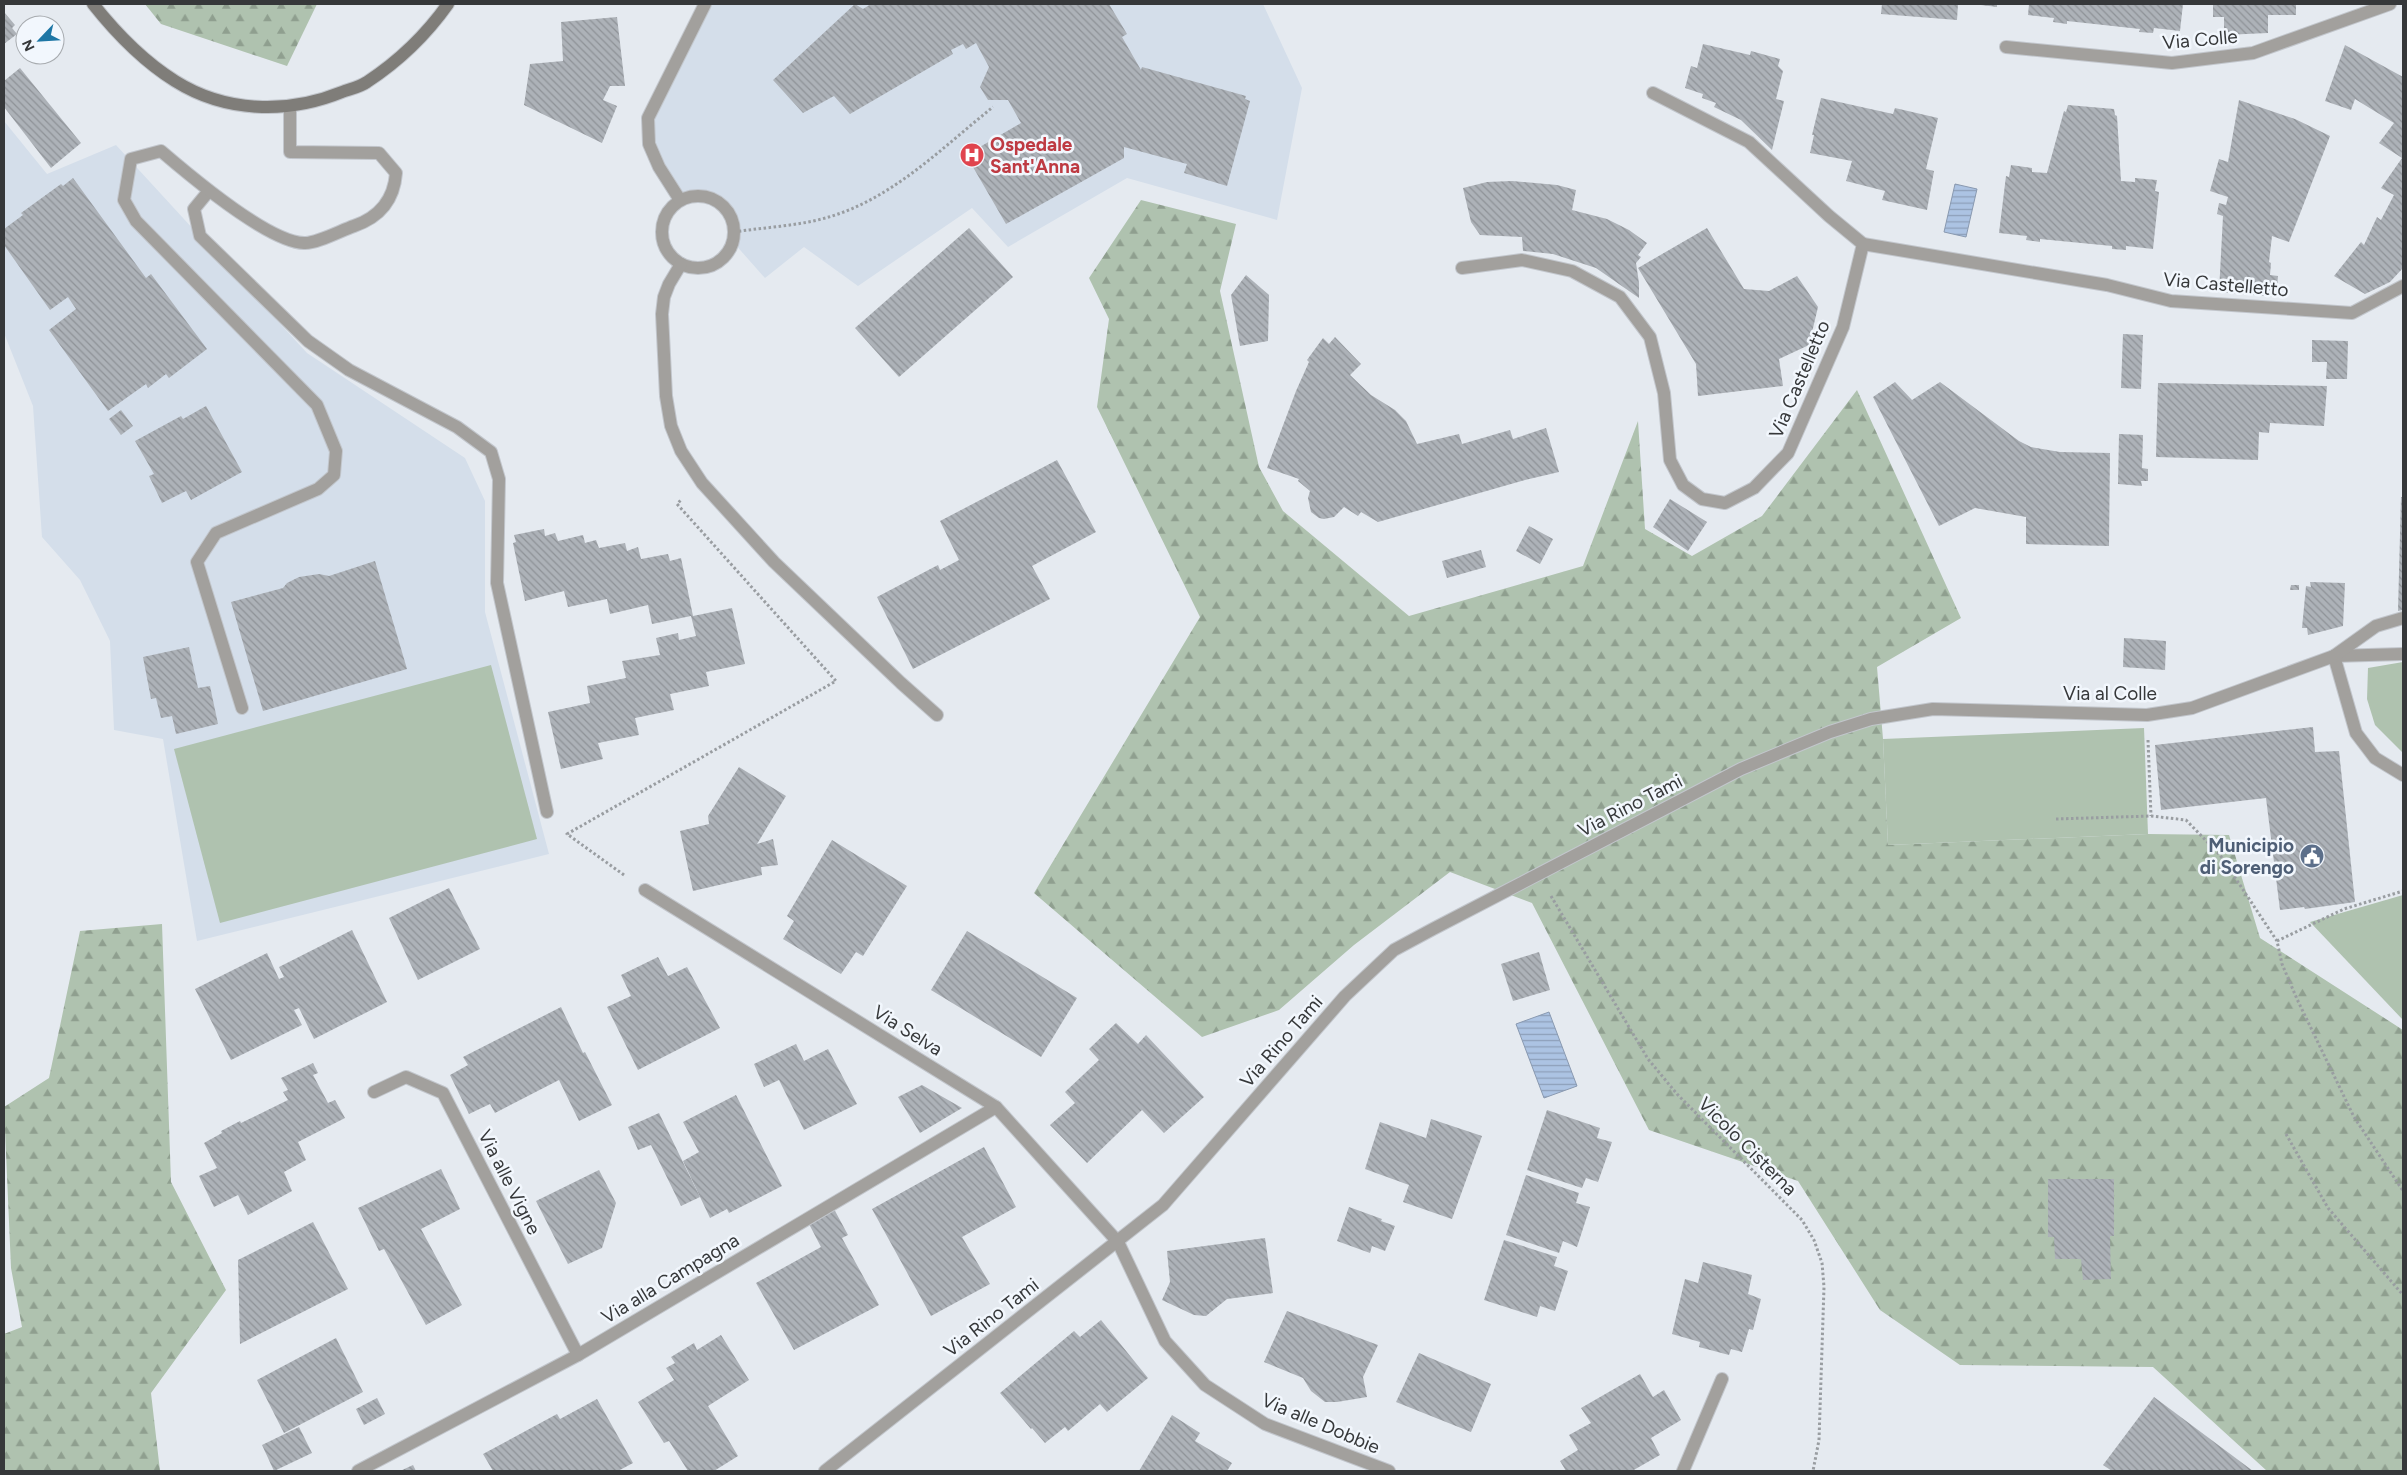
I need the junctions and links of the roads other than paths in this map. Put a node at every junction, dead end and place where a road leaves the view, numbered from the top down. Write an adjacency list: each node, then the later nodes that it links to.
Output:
1 (93, 4): 7 (main road)
2 (448, 4): 7 (main road)
3 (705, 4): 9 (street)
4 (2390, 4): 5 (street, Via Colle)
5 (2006, 47)
6 (1653, 93): 10 (street, Via Castelletto)
7 (290, 106): 8 (street)
8 (208, 192): 17 (street); 21 (street)
9 (680, 200): 11 (street); 11 (street)
10 (1864, 244): 12 (street, Via Castelletto); 13 (street, Via Castelletto)
11 (681, 264): 18 (street)
12 (1462, 268)
13 (2403, 286)
14 (2403, 618): 16 (street, Via al Colle)
15 (2403, 654): 16 (street)
16 (2334, 656): 19 (street, Via al Colle); 20 (street)
17 (242, 708)
18 (937, 715)
19 (1830, 732): 25 (street, Via Rino Tami)
20 (2403, 776)
21 (547, 812)
22 (645, 890): 24 (street, Via Selva)
23 (374, 1092): 26 (street, Via alle Vigne)
24 (996, 1107): 25 (street, Via Selva); 26 (street, Via alla Campagna)
25 (1118, 1242): 29 (street, Via Rino Tami); 30 (street, Via alle Dobbie)
26 (578, 1355): 28 (street, Via alla Campagna)
27 (1722, 1379): 31 (street)
28 (358, 1471)
29 (825, 1471)
30 (1388, 1471)
31 (1683, 1471)

